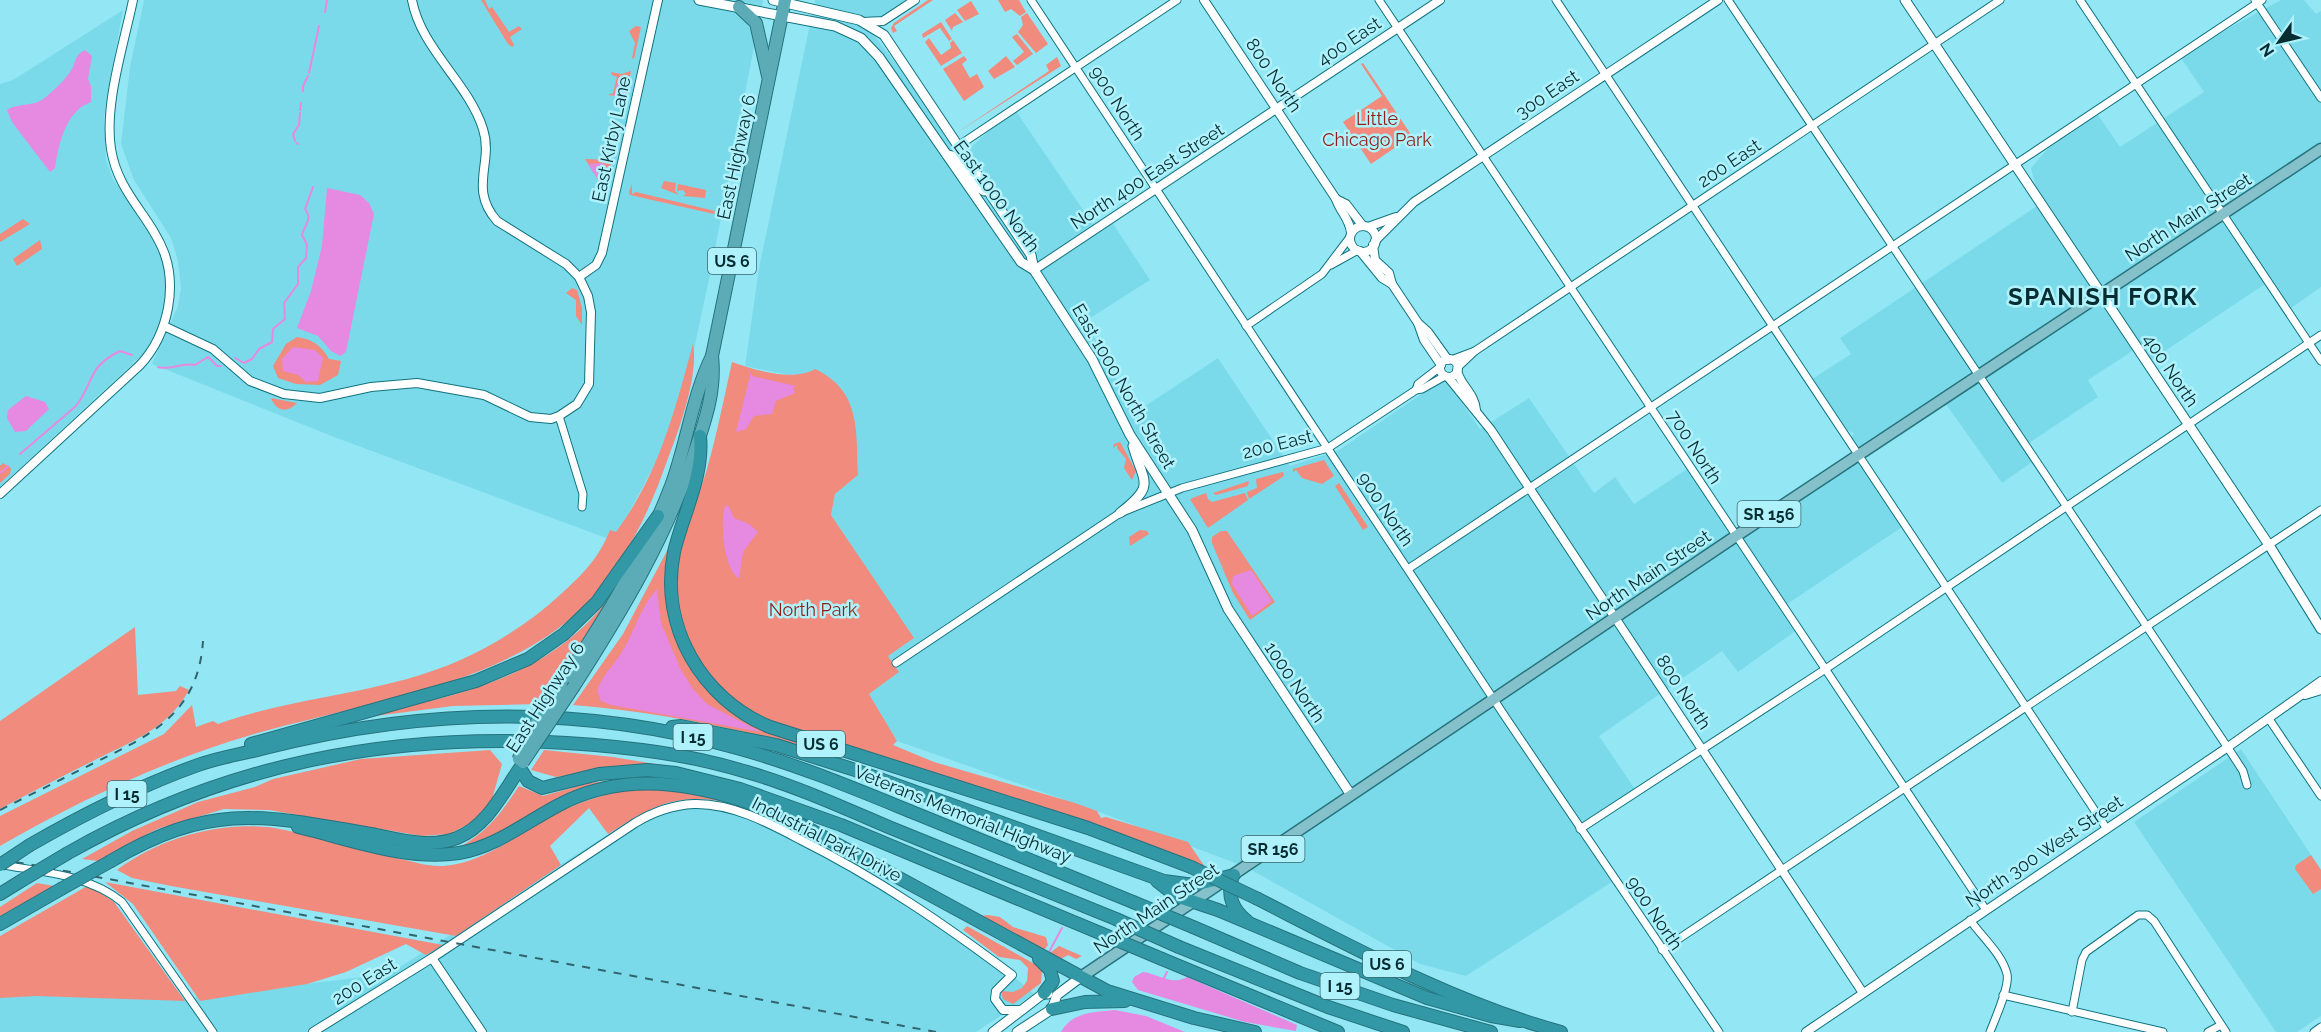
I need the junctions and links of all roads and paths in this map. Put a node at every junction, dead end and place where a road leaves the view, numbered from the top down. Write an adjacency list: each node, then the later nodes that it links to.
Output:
1 (133, 0): 56 (street)
2 (412, 0): 52 (street)
3 (657, 0): 52 (street, East Kirby Lane)
4 (699, 0): 19 (main road, East 1000 North)
5 (915, 0): 21 (street)
6 (1031, 0): 26 (street, 900 North)
7 (1177, 0): 26 (street)
8 (1204, 0): 32 (street, 800 North)
9 (1379, 0): 23 (street, 700 North)
10 (1440, 0): 23 (street, 400 East)
11 (1556, 0): 27 (street)
12 (1718, 0): 27 (street, 300 East)
13 (1728, 0): 33 (street)
14 (1905, 0): 25 (main road, 400 North)
15 (2000, 0): 25 (street, 200 East)
16 (2080, 0): 29 (street)
17 (781, 1): 20 (highway, East Highway 6 / US 6); 22 (main road, East 1000 North)
18 (2258, 1): 29 (street); 30 (street)
19 (739, 7): 20 (main road, East 1000 North); 28 (highway)
20 (783, 17): 28 (highway, East Highway 6 / US 6); 31 (main road, East 1000 North)
21 (883, 21): 22 (street); 24 (street, East 1000 North)
22 (863, 22): 24 (main road, East 1000 North)
23 (1398, 28): 32 (street, 400 East); 37 (street, 700 North)
24 (884, 35): 34 (main road, East 1000 North)
25 (1935, 45): 33 (street, 200 East); 38 (main road, 400 North)
26 (1076, 66): 34 (street); 39 (street, 900 North)
27 (1605, 75): 37 (street, 300 East); 42 (street)
28 (769, 83): 61 (highway, East Highway 6 / US 6)
29 (2136, 84): 38 (street); 43 (street)
30 (2321, 98)
31 (914, 108): 34 (main road); 36 (main road, East 1000 North)
32 (1277, 109): 39 (street, North 400 East Street); 41 (street, 800 North)
33 (1814, 126): 42 (street, 200 East); 48 (street)
34 (958, 146): 40 (main road, East 1000 North)
35 (2321, 149): 43 (main road, North Main Street / SR 156)
36 (947, 155): 40 (main road); 51 (main road, East 1000 North)
37 (1483, 156): 44 (street, 300 East); 54 (street, 700 North)
38 (2016, 166): 48 (street); 55 (main road, 400 North)
39 (1156, 190): 51 (street, North 400 East Street); 57 (street, 900 North)
40 (989, 193): 51 (main road, East 1000 North)
41 (1336, 199): 45 (street, 800 North); 46 (street, 800 North)
42 (1693, 206): 54 (street, 200 East); 58 (street)
43 (2223, 214): 55 (main road, North Main Street / SR 156); 60 (street)
44 (1396, 217): 45 (street, 300 East); 47 (street, 300 East)
45 (1366, 226): 46 (street); 47 (street)
46 (1351, 235): 49 (street); 50 (street)
47 (1374, 243): 49 (street); 53 (street, 800 North)
48 (1894, 246): 58 (street); 64 (street)
49 (1359, 250): 50 (street); 53 (street, 800 North)
50 (1331, 265): 57 (street)
51 (1034, 270): 71 (main road, East 1000 North Street)
52 (579, 277): 69 (street)
53 (1392, 284): 63 (street, 800 North)
54 (1570, 288): 63 (street, 200 East); 67 (street, 700 North)
55 (2101, 294): 64 (main road, North Main Street / SR 156); 70 (main road, 400 North)
56 (164, 326): 69 (street); 77 (street)
57 (1246, 326): 73 (street, 900 North)
58 (1772, 327): 67 (street); 74 (street)
59 (2321, 335): 60 (street)
60 (2309, 343): 62 (street); 70 (street)
61 (712, 356): 72 (highway, East Highway 6 / US 6); 82 (highway, East Highway 6 / US 6)
62 (2321, 361)
63 (1449, 365): 65 (street); 65 (street, 800 North); 66 (street, 200 East); 68 (street, 800 North)
64 (1979, 375): 74 (main road, North Main Street / SR 156); 78 (street)
65 (1447, 377): 66 (street, 200 East); 68 (street, 800 North)
66 (1416, 390): 73 (street, 200 East)
67 (1651, 408): 75 (street); 83 (street, 700 North)
68 (1476, 410): 75 (street, 800 North)
69 (559, 416): 79 (street)
70 (2188, 424): 78 (street); 84 (main road, 400 North)
71 (1130, 435): 76 (main road, East 1000 North Street); 81 (main road)
72 (700, 436): 96 (highway, East Highway 6); 135 (highway, US 6, bridge)
73 (1328, 448): 76 (street, 200 East); 85 (street, 900 North)
74 (1858, 455): 83 (main road, North Main Street / SR 156); 87 (street)
75 (1529, 489): 85 (street); 89 (street, 800 North)
76 (1168, 492): 81 (street, 200 East); 86 (main road, East 1000 North Street)
77 (0, 494)
78 (2066, 506): 87 (street); 91 (street)
79 (582, 507)
80 (2321, 510): 84 (street)
81 (1120, 513): 93 (street, 200 East)
82 (658, 516): 96 (highway, East Highway 6 / US 6); 105 (highway)
83 (1736, 536): 89 (main road, North Main Street / SR 156); 94 (street, 700 North)
84 (2269, 545): 88 (main road, 400 North); 91 (street)
85 (1408, 569): 99 (street, 900 North)
86 (1216, 584): 109 (main road, 1000 North)
87 (1946, 587): 94 (street); 100 (street)
88 (2310, 608): 90 (main road, 400 North); 92 (main road, 400 North)
89 (1615, 617): 99 (main road, North Main Street / SR 156); 104 (street, 800 North)
90 (2321, 621)
91 (2146, 626): 100 (street); 103 (street)
92 (2321, 629)
93 (896, 663)
94 (1824, 670): 104 (street); 108 (street, 700 North)
95 (2321, 681): 98 (street)
96 (567, 685): 106 (highway, East Highway 6, bridge)
97 (2321, 690): 98 (street)
98 (2300, 698): 101 (street, North 300 West Street)
99 (1494, 699): 109 (main road, North Main Street / SR 156); 112 (street, 900 North)
100 (2026, 707): 108 (street); 113 (street)
101 (2270, 719): 103 (street, North 300 West Street); 110 (street)
102 (659, 729): 105 (highway, Veterans Memorial Highway / I 15); 117 (highway); 145 (highway, Veterans Memorial Highway / I 15, bridge)
103 (2228, 747): 107 (street); 113 (street, North 300 West Street)
104 (1703, 750): 112 (street); 115 (street, 800 North)
105 (228, 755): 114 (highway, Veterans Memorial Highway / I 15, bridge)
106 (520, 763): 111 (highway); 143 (highway, bridge)
107 (2247, 785)
108 (1904, 788): 115 (street); 120 (street, 700 North)
109 (1351, 795): 116 (main road, North Main Street / SR 156)
110 (2321, 796)
111 (279, 819): 122 (highway, bridge); 124 (highway)
112 (1580, 829): 125 (street, 900 North)
113 (2107, 829): 120 (street, North 300 West Street)
114 (0, 865): 137 (street)
115 (1783, 870): 125 (street); 128 (street, 800 North)
116 (1234, 875): 117 (highway); 119 (main road, North Main Street / SR 156); 123 (highway)
117 (1152, 877): 119 (highway)
118 (0, 894): 144 (highway, I 15, bridge)
119 (1194, 902): 123 (highway); 127 (main road, North Main Street / SR 156)
120 (1986, 910): 121 (street, North 300 West Street)
121 (1970, 920): 128 (street, North 300 West Street); 130 (street)
122 (0, 924)
123 (1254, 926): 135 (highway)
124 (1016, 942): 127 (highway); 129 (highway)
125 (1662, 950): 147 (street, 900 North)
126 (432, 958): 133 (street, Industrial Park Drive); 138 (street, 200 East); 139 (street)
127 (1082, 977): 129 (main road, North Main Street); 131 (highway)
128 (1863, 993): 148 (street, North 300 West Street)
129 (1051, 994): 132 (main road); 133 (main road, North Main Street)
130 (2003, 995): 134 (street); 149 (street)
131 (1141, 1002): 132 (highway); 142 (highway)
132 (1052, 1009): 141 (main road)
133 (1024, 1010): 140 (main road, North Main Street)
134 (2072, 1012): 136 (street); 150 (street)
135 (1520, 1021): 146 (highway, US 6)
136 (2221, 1025): 151 (street); 152 (street)
137 (213, 1032)
138 (313, 1032)
139 (482, 1032)
140 (993, 1032)
141 (1017, 1032)
142 (1255, 1032)
143 (1338, 1032)
144 (1403, 1032)
145 (1491, 1032)
146 (1561, 1032)
147 (1719, 1032)
148 (1806, 1032)
149 (1990, 1032)
150 (2163, 1032)
151 (2208, 1032)
152 (2226, 1032)

